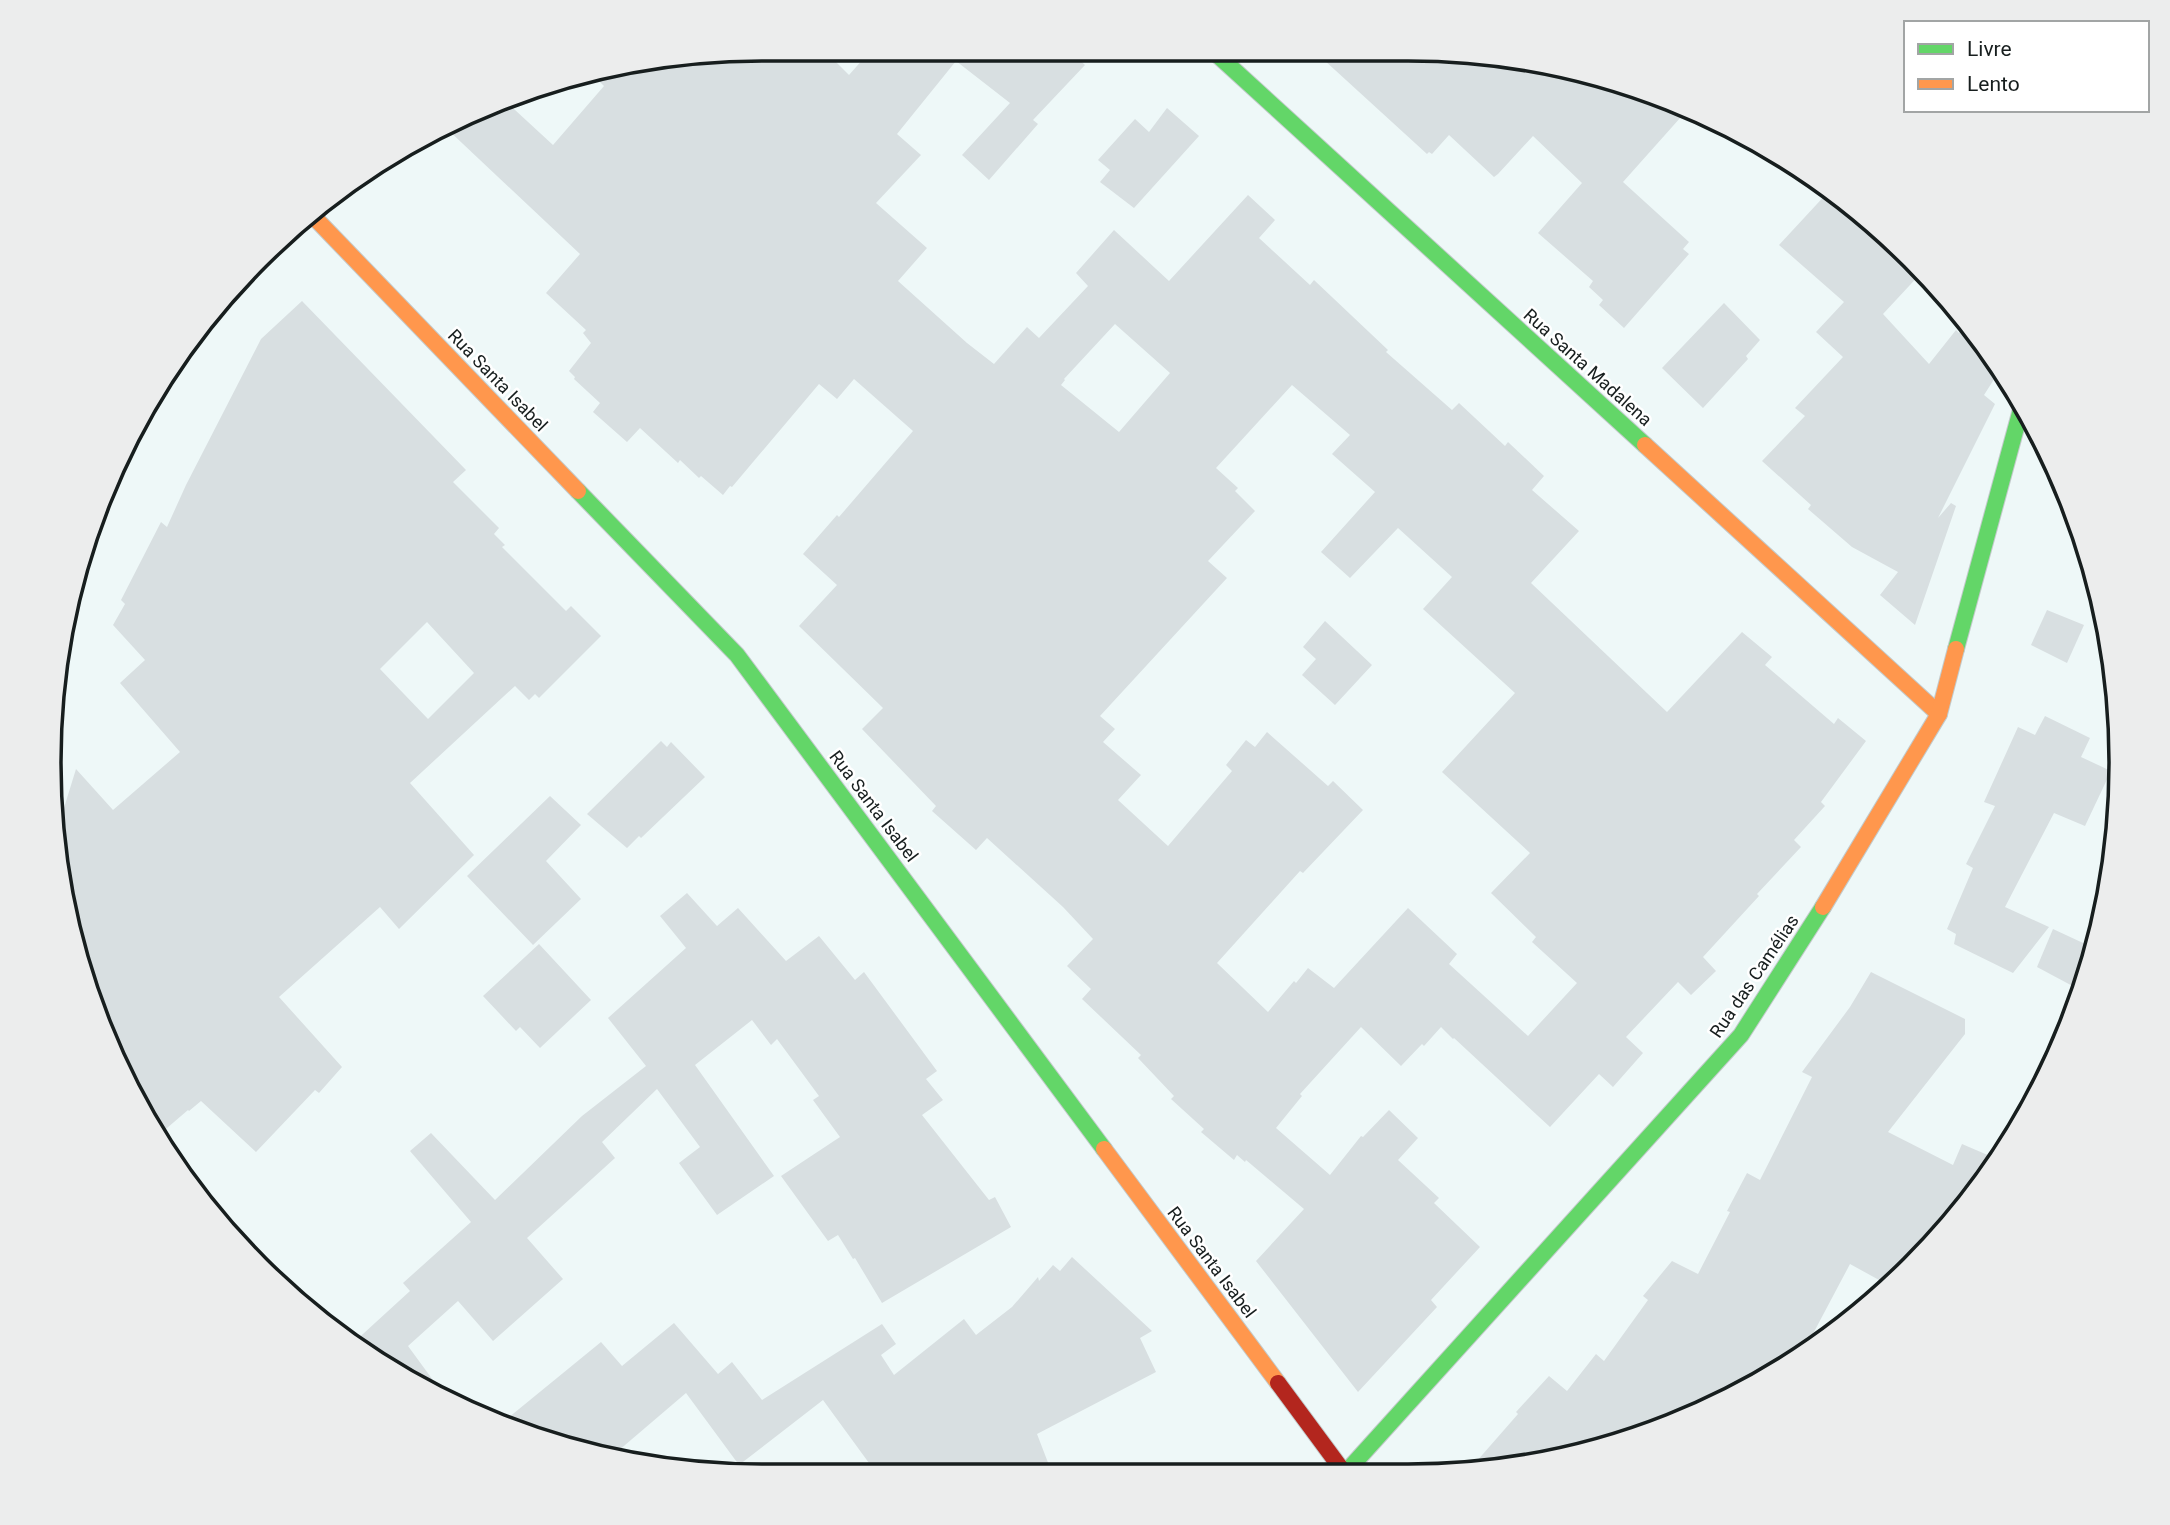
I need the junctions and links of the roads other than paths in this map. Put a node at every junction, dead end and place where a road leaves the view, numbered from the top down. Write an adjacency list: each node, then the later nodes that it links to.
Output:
1 (1224, 61): 4 (street, Rua Santa Madalena)
2 (318, 221): 5 (street, Rua Santa Isabel)
3 (2019, 419): 4 (street, Rua das Camélias)
4 (1939, 714): 6 (street, Rua das Camélias)
5 (1340, 1464)
6 (1351, 1464)

